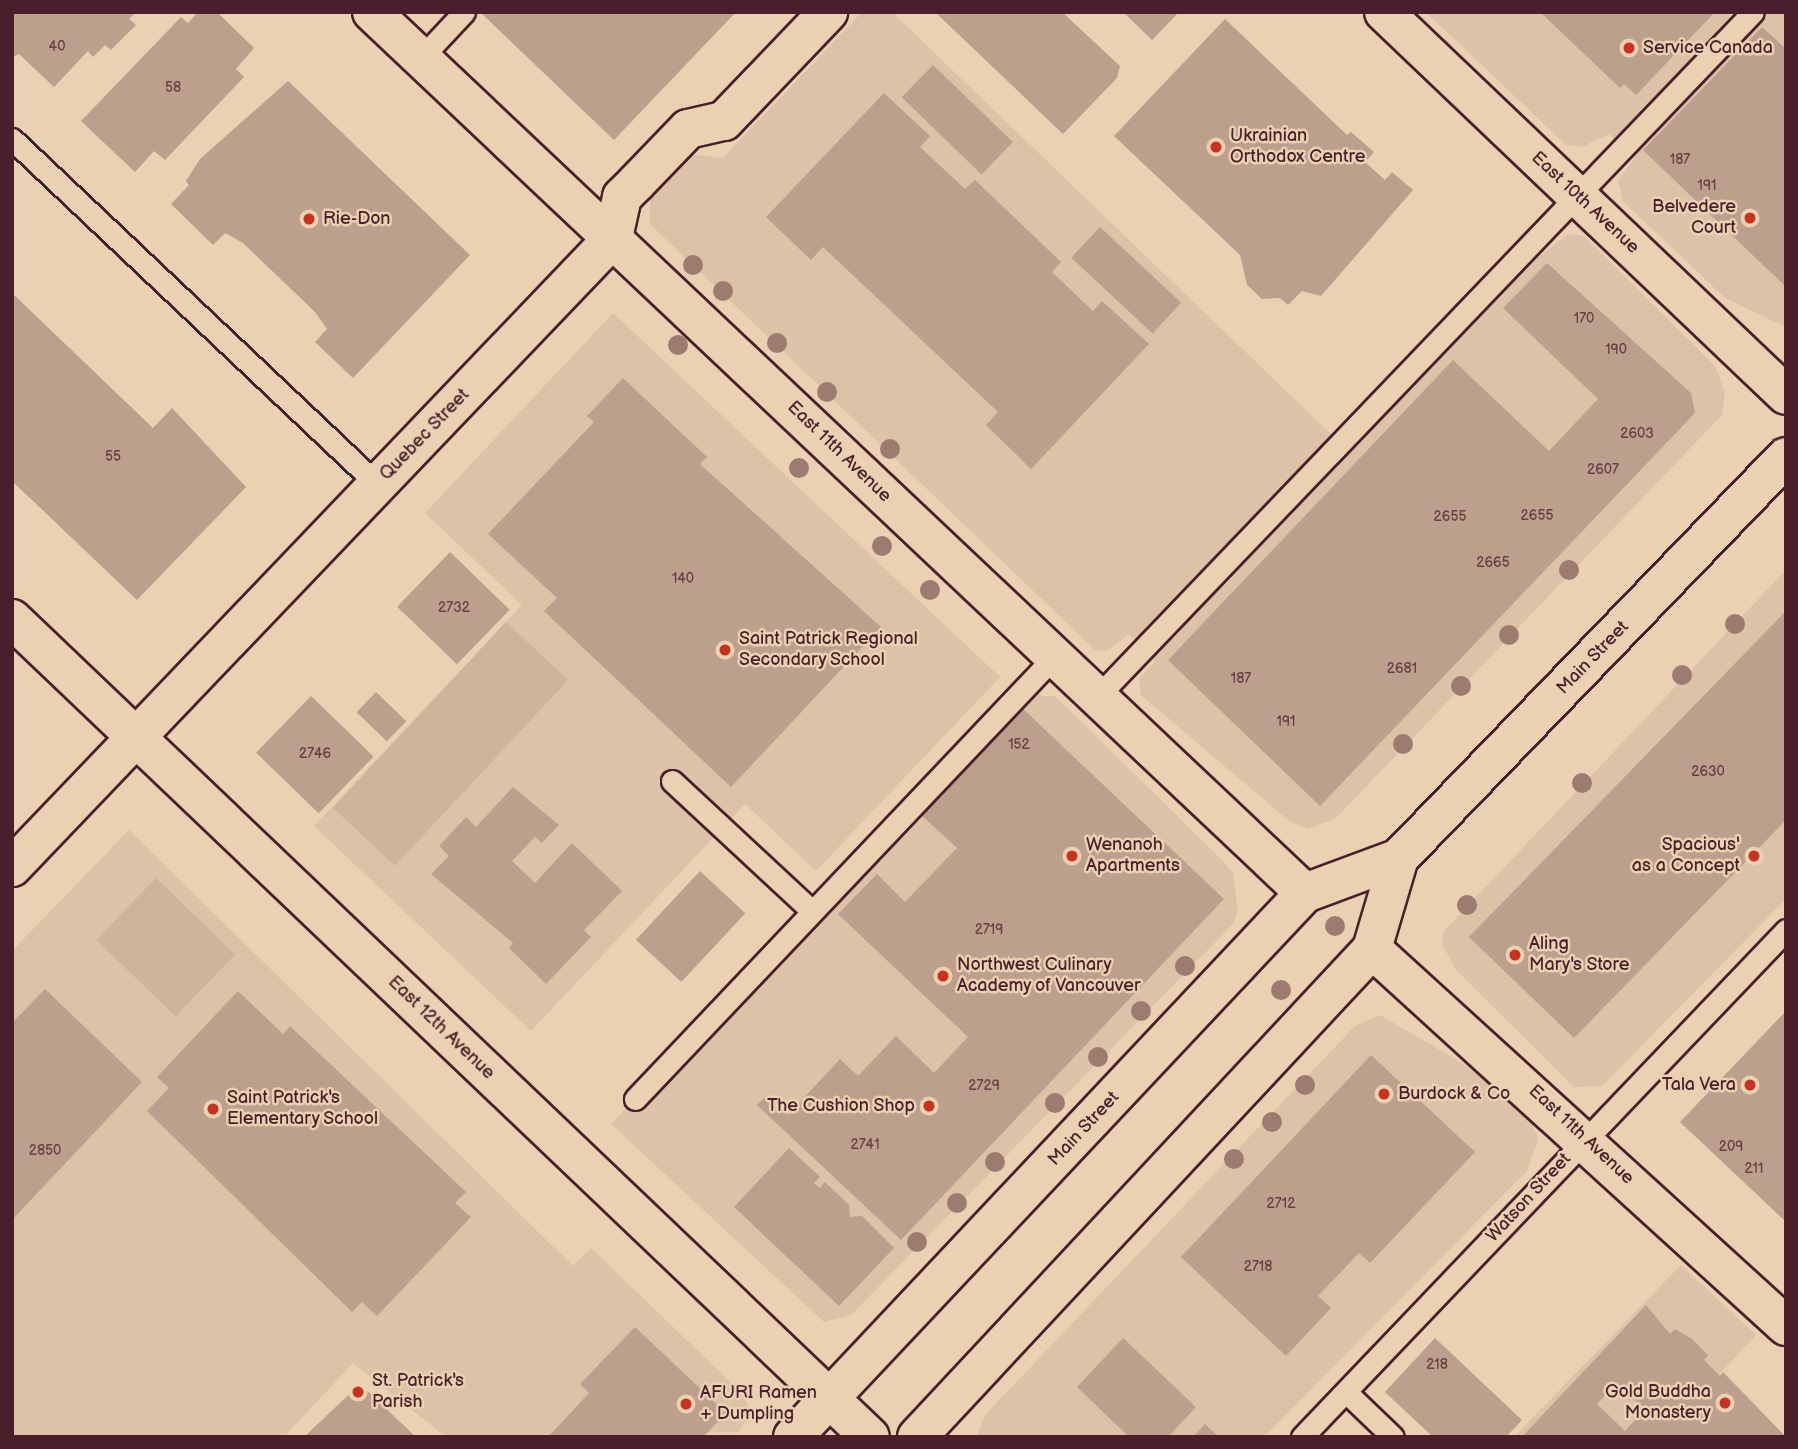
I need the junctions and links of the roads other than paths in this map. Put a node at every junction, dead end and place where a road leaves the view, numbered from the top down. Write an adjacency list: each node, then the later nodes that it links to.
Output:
1 (372, 12): 6 (street, East 11th Avenue)
2 (464, 12): 6 (lane)
3 (828, 12): 9 (street, Quebec Street)
4 (1384, 12): 8 (street, East 10th Avenue)
5 (1753, 12): 8 (lane)
6 (421, 58): 9 (street, East 11th Avenue)
7 (12, 139): 12 (lane)
8 (1575, 195): 10 (street, East 10th Avenue); 15 (lane)
9 (613, 238): 12 (street, Quebec Street); 14 (street, East 11th Avenue)
10 (1786, 395)
11 (1786, 457): 18 (street, Main Street)
12 (378, 485): 16 (street, Quebec Street)
13 (12, 619): 16 (street, East 12th Avenue)
14 (1054, 657): 15 (street, East 11th Avenue); 21 (lane)
15 (1097, 697): 20 (street, East 11th Avenue)
16 (136, 738): 19 (street, Quebec Street); 28 (street, East 12th Avenue)
17 (672, 781): 21 (lane)
18 (1399, 858): 20 (street, Main Street); 23 (street, Main Street)
19 (12, 867)
20 (1305, 893): 28 (street, Main Street)
21 (812, 911): 24 (lane)
22 (1786, 930): 25 (lane, Watson Street)
23 (1372, 949): 25 (street, East 11th Avenue); 31 (street, Main Street)
24 (635, 1099)
25 (1585, 1138): 26 (street, East 11th Avenue); 27 (lane, Watson Street)
26 (1786, 1326)
27 (1346, 1392): 32 (lane, Watson Street); 33 (lane)
28 (830, 1399): 29 (street, Main Street); 30 (street, East 12th Avenue)
29 (793, 1437)
30 (870, 1437)
31 (917, 1437)
32 (1302, 1437)
33 (1393, 1437)

